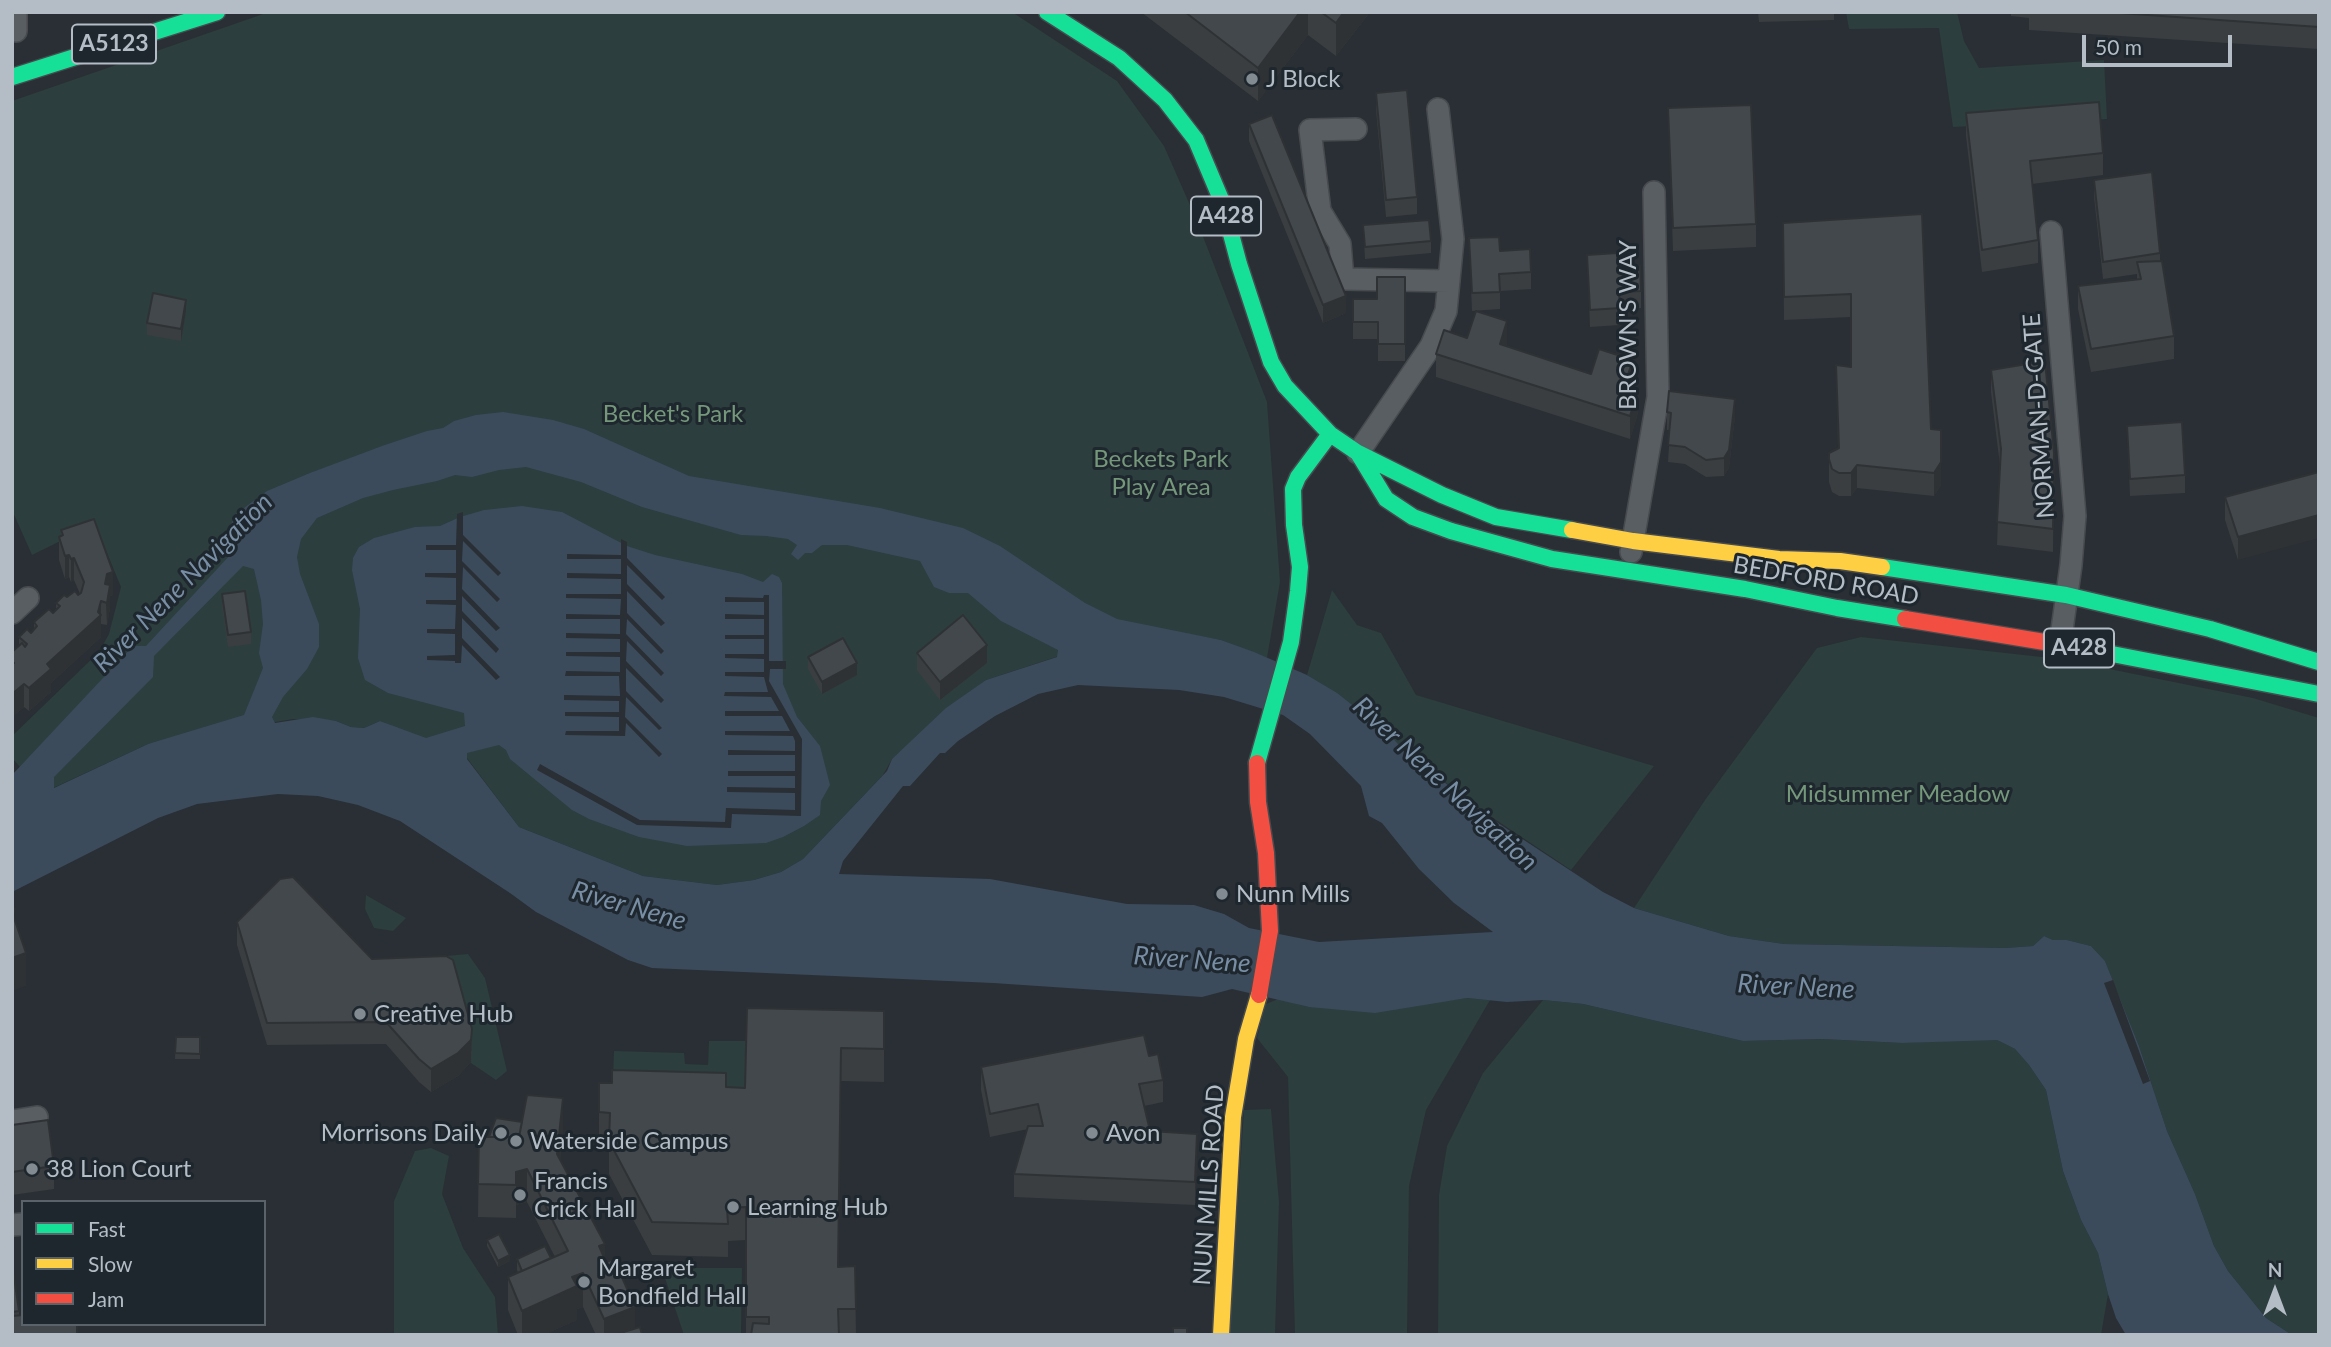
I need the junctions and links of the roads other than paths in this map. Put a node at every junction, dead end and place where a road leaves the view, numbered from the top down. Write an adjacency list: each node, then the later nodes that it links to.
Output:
1 (217, 12): 3 (main road, A5123)
2 (1047, 12): 9 (main road, BEDFORD ROAD / A428)
3 (12, 77)
4 (1438, 109): 8 (street)
5 (1356, 129): 8 (street)
6 (1654, 192): 11 (street, BROWN'S WAY)
7 (2051, 232): 13 (street, NORMAN-D-GATE)
8 (1449, 281): 10 (street)
9 (1329, 434): 10 (main road, BEDFORD ROAD / A428); 21 (main road, NUN MILLS ROAD)
10 (1358, 453): 11 (main road, BEDFORD ROAD / A428); 12 (main road, BEDFORD ROAD / A428)
11 (1633, 541): 12 (street, BROWN'S WAY); 13 (main road, BEDFORD ROAD / A428)
12 (1627, 571): 16 (main road, BEDFORD ROAD / A428)
13 (2066, 595): 16 (street, NORMAN-D-GATE); 17 (main road, BEDFORD ROAD / A428)
14 (28, 598): 15 (street)
15 (12, 613)
16 (2060, 645): 18 (main road, BEDFORD ROAD / A428)
17 (2319, 662)
18 (2319, 694)
19 (13, 1114): 20 (street)
20 (37, 1118)
21 (1221, 1335)

